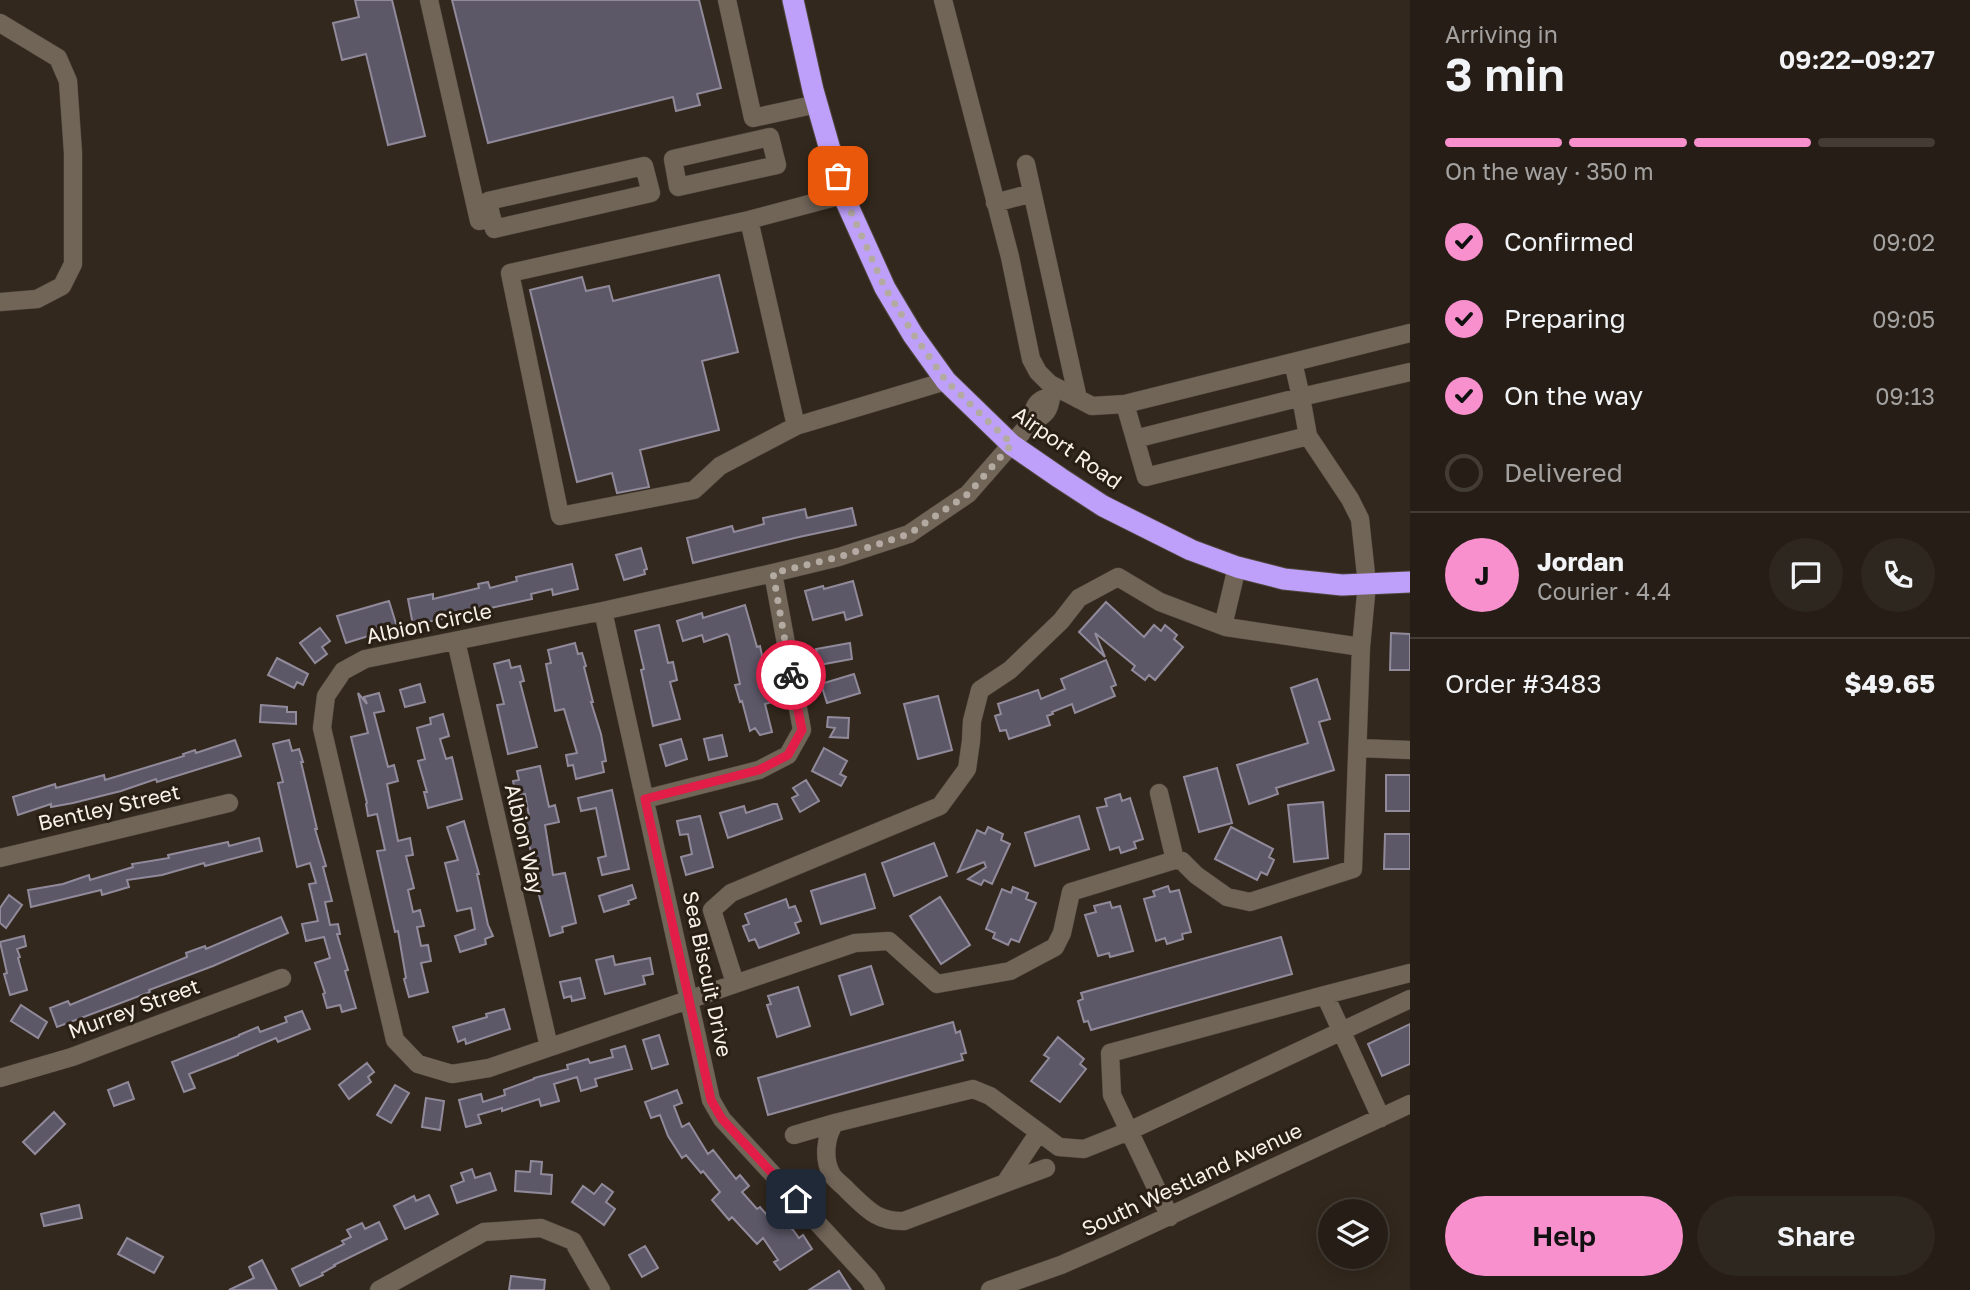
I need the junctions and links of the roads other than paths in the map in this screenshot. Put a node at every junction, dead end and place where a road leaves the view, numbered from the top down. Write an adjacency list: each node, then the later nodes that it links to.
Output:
1 (429, 0): 15 (street)
2 (727, 0): 7 (street)
3 (793, 0): 6 (highway, Airport Road)
4 (943, 0): 14 (street)
5 (0, 23): 17 (street)
6 (817, 104): 7 (street); 13 (highway, Airport Road)
7 (765, 116): 8 (street)
8 (770, 137): 10 (street); 10 (street)
9 (1026, 164): 12 (street)
10 (676, 174): 11 (street)
11 (648, 181): 15 (street); 15 (street)
12 (1032, 193): 14 (street); 24 (street)
13 (843, 194): 16 (street); 21 (highway, Airport Road)
14 (995, 203): 22 (street)
15 (492, 218)
16 (749, 220): 26 (street); 26 (street)
17 (0, 302)
18 (1410, 333): 19 (street)
19 (1293, 362): 23 (street); 25 (street)
20 (1410, 372): 23 (street)
21 (946, 381): 26 (street); 29 (highway, Airport Road)
22 (1054, 392): 24 (street); 29 (street, Albion Circle)
23 (1301, 397): 27 (street); 28 (street)
24 (1078, 399): 25 (street)
25 (1125, 404): 28 (street)
26 (796, 426)
27 (1308, 436): 28 (street); 33 (street)
28 (1135, 439)
29 (1012, 444): 30 (highway, Airport Road); 31 (street, Albion Circle)
30 (1237, 567): 33 (highway, Airport Road); 35 (street)
31 (773, 573): 34 (street, Albion Circle); 41 (street)
32 (1410, 582): 33 (highway, Airport Road)
33 (1367, 584): 37 (street)
34 (603, 611): 36 (street, Albion Circle); 41 (street, Sea Biscuit Drive)
35 (1223, 626): 37 (street); 47 (street)
36 (456, 641): 52 (street, Albion Way); 52 (street, Albion Circle)
37 (1361, 647): 38 (street)
38 (1357, 748): 39 (street); 44 (street)
39 (1410, 750)
40 (1159, 793): 44 (street)
41 (645, 799): 49 (street, Sea Biscuit Drive)
42 (229, 803): 43 (street, Bentley Street)
43 (0, 858)
44 (1175, 860): 47 (street, Albion Circle)
45 (1410, 973): 48 (street)
46 (282, 978): 53 (street, Murrey Street)
47 (735, 983): 49 (street, Albion Circle)
48 (1325, 995): 51 (street); 57 (street)
49 (689, 999): 52 (street, Albion Circle); 65 (street, Sea Biscuit Drive)
50 (1410, 999): 51 (street)
51 (1341, 1031): 55 (street); 57 (street)
52 (549, 1047)
53 (0, 1078)
54 (1410, 1104): 55 (street, South Westland Avenue)
55 (1381, 1118): 62 (street, South Westland Avenue)
56 (835, 1123): 58 (street); 59 (street); 61 (street)
57 (1129, 1131): 58 (street); 62 (street)
58 (1039, 1132): 61 (street)
59 (794, 1135)
60 (1046, 1168): 61 (street)
61 (1005, 1183)
62 (1170, 1217): 66 (street, South Westland Avenue)
63 (379, 1290): 64 (street)
64 (601, 1290)
65 (876, 1290)
66 (990, 1290)

